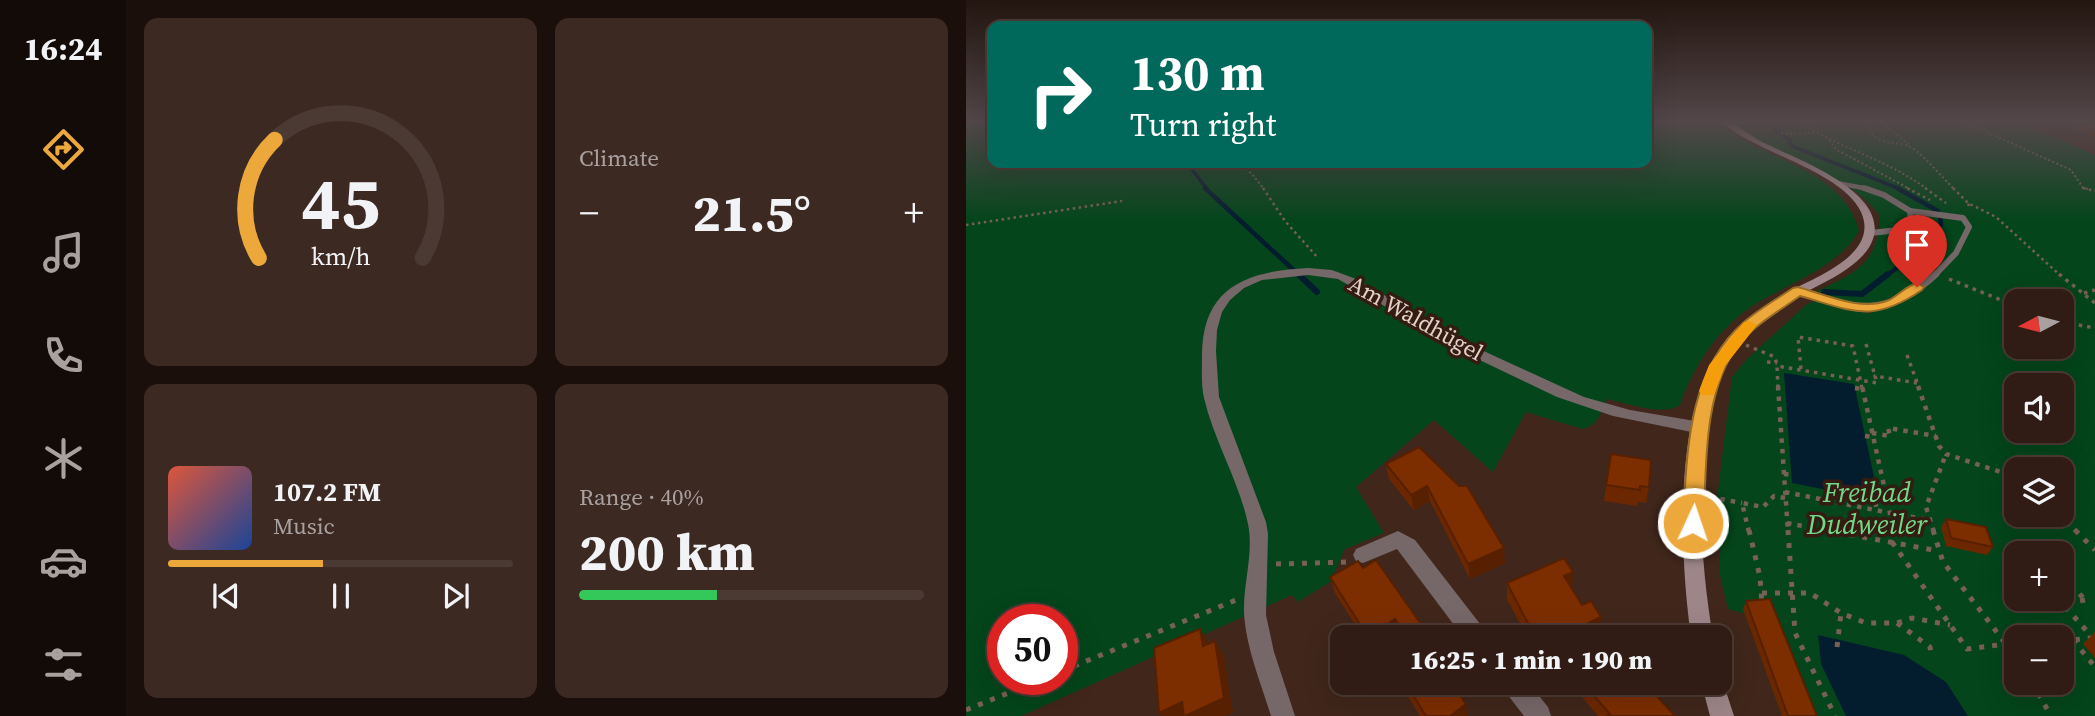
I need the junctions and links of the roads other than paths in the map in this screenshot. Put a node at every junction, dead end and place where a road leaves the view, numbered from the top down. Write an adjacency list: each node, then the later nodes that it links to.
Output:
1 (1780, 154): 2 (main road)
2 (1837, 183): 3 (lane); 4 (main road)
3 (1910, 211): 4 (lane); 5 (lane)
4 (1870, 233): 5 (main road)
5 (1798, 291): 6 (main road)
6 (1701, 428): 9 (main road); 12 (street, Am Waldhügel)
7 (1354, 559): 8 (street)
8 (1467, 625)
9 (1700, 625)
10 (1522, 695): 13 (street)
11 (1716, 695): 14 (main road)
12 (1283, 716)
13 (1539, 716)
14 (1722, 716)

